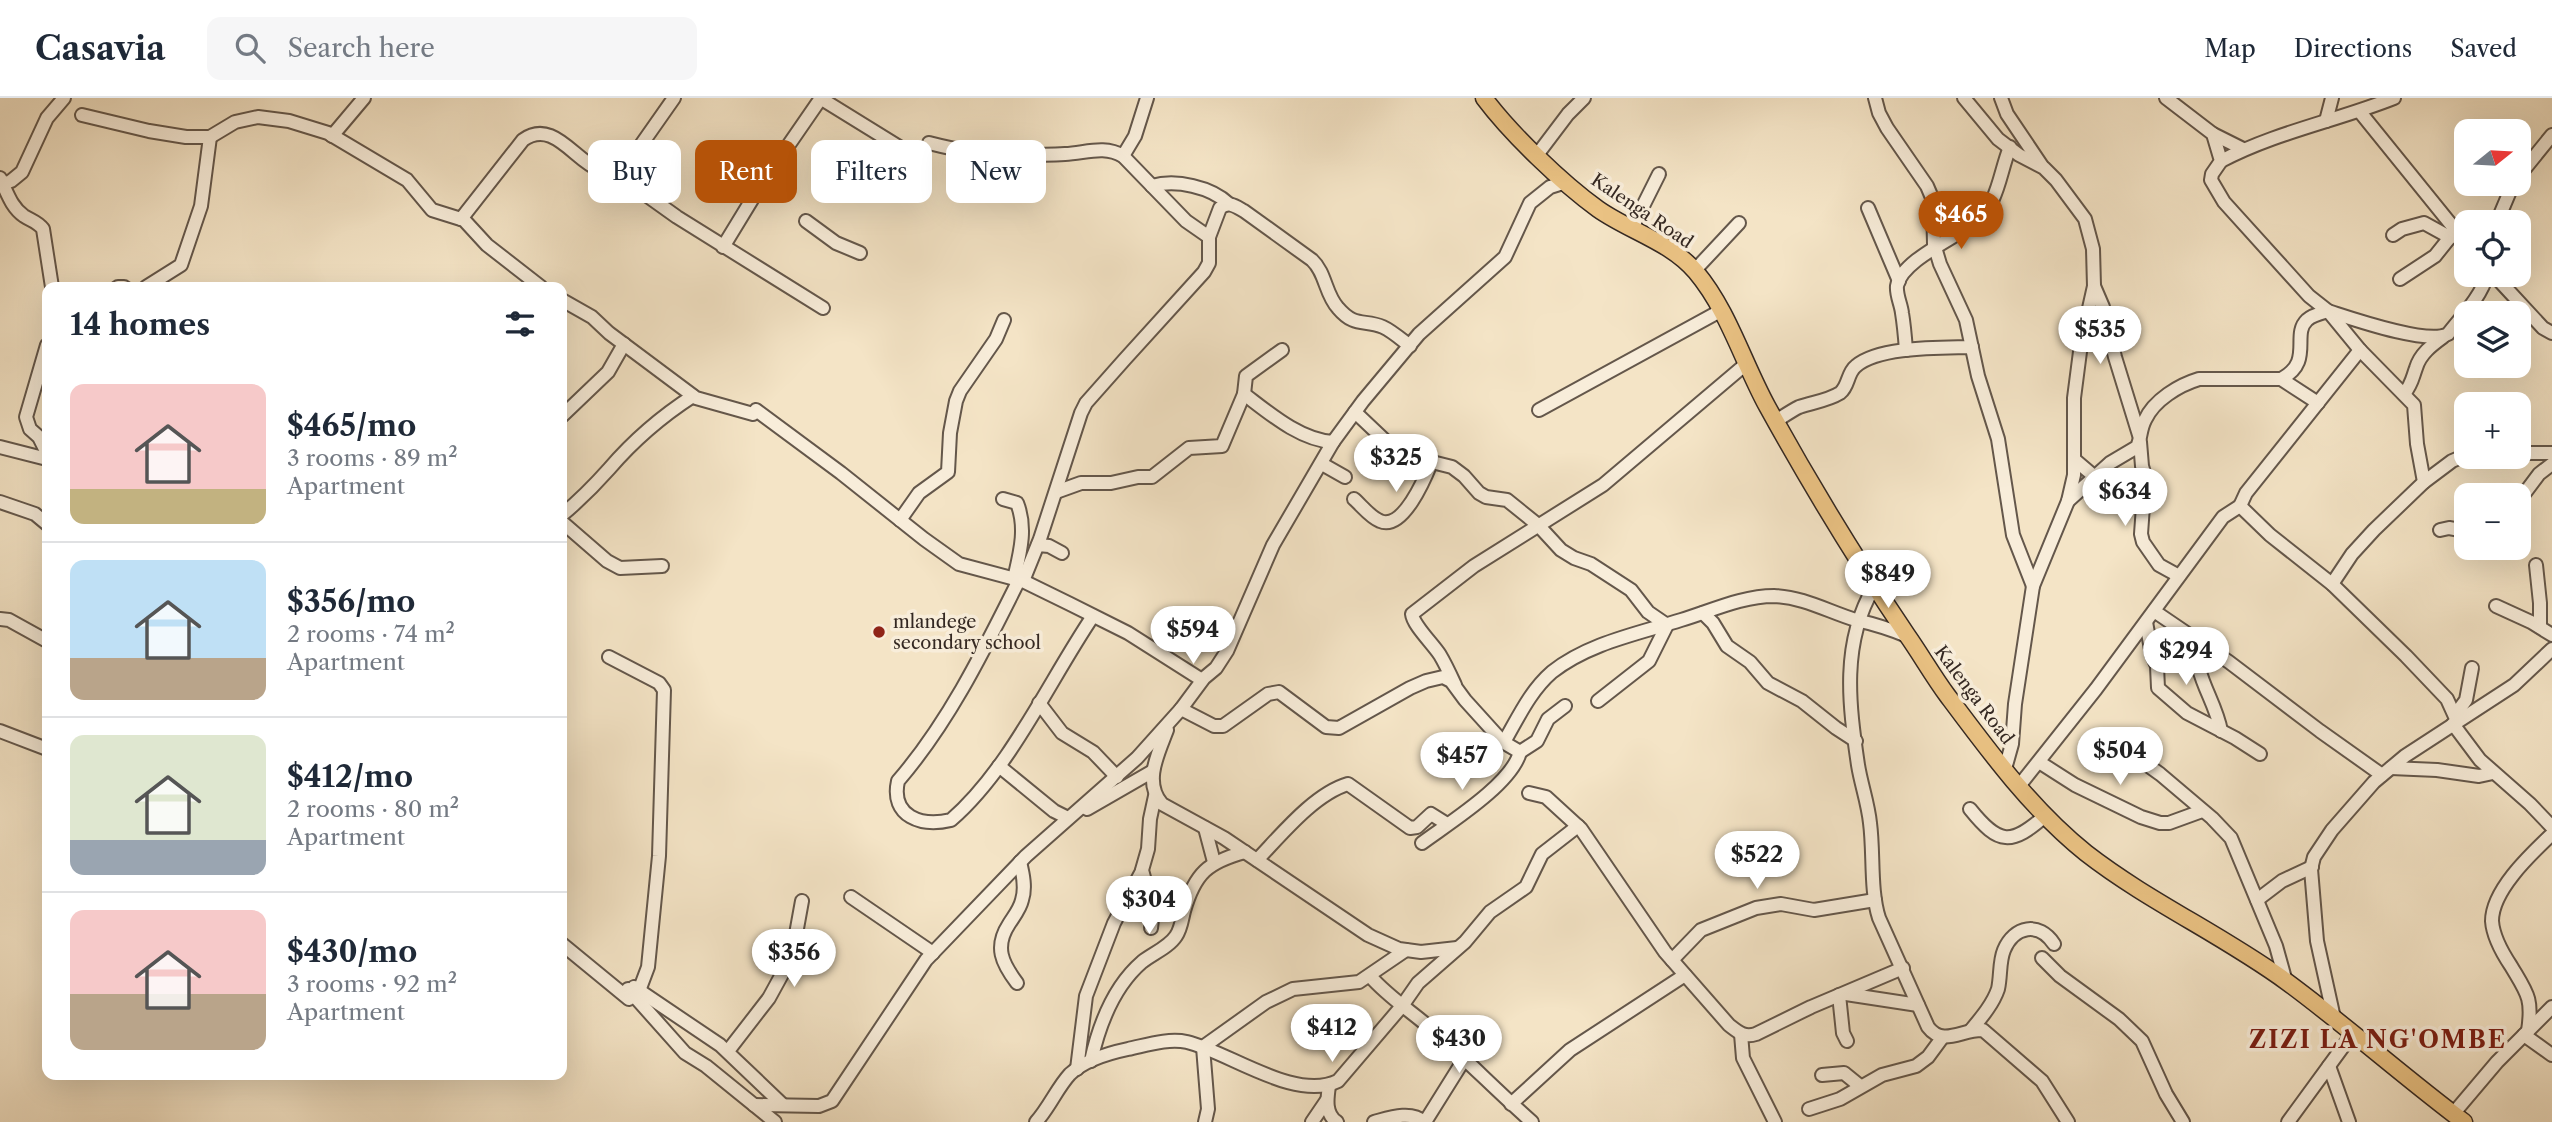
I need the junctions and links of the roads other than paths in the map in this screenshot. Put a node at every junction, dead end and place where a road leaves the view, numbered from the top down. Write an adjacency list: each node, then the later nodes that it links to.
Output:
1 (63, 98): 32 (street)
2 (364, 98): 18 (street)
3 (673, 98): 20 (street)
4 (820, 98): 25 (street); 47 (street)
5 (1147, 98): 25 (street)
6 (1484, 98): 24 (main road, Kalenga Road)
7 (1584, 98): 24 (street)
8 (1875, 98): 48 (street)
9 (1964, 98): 22 (street)
10 (2001, 98): 30 (street)
11 (2166, 98): 17 (street)
12 (2332, 98): 16 (street)
13 (2394, 98): 14 (street)
14 (2360, 112): 16 (street); 42 (street)
15 (82, 114): 19 (street)
16 (2326, 121): 23 (street)
17 (2213, 134): 23 (street); 27 (street)
18 (332, 136): 19 (street); 38 (street)
19 (210, 137): 54 (street)
20 (644, 140)
21 (2548, 140): 26 (street); 28 (street)
22 (2010, 147): 30 (street); 48 (street)
23 (2243, 149): 27 (street)
24 (1537, 155): 33 (main road, Kalenga Road)
25 (1124, 156): 34 (street)
26 (2552, 157)
27 (2221, 161): 62 (street)
28 (2531, 161)
29 (588, 164): 38 (street)
30 (2043, 168): 56 (street)
31 (1659, 174): 41 (street)
32 (1, 181): 53 (street)
33 (1566, 182): 41 (main road, Kalenga Road); 67 (street)
34 (1152, 186): 36 (street); 45 (street)
35 (659, 203): 47 (street)
36 (1229, 204): 45 (street); 67 (street)
37 (1868, 208): 52 (street)
38 (461, 219): 55 (street)
39 (806, 220): 49 (street)
40 (1739, 223): 50 (street)
41 (1632, 228): 50 (main road, Kalenga Road)
42 (2454, 231)
43 (2393, 235): 44 (street)
44 (2454, 236)
45 (1209, 237): 99 (street)
46 (2454, 243): 51 (street)
47 (723, 247): 60 (street)
48 (1935, 248): 52 (street); 68 (street)
49 (860, 253)
50 (1695, 270): 61 (main road, Kalenga Road)
51 (2399, 279)
52 (1899, 281): 70 (street)
53 (54, 282)
54 (154, 282)
55 (535, 282)
56 (2094, 286): 83 (street); 90 (street)
57 (2481, 287): 65 (street)
58 (2505, 287): 64 (street)
59 (567, 303): 66 (street)
60 (823, 308)
61 (1722, 310): 73 (main road, Kalenga Road); 79 (street)
62 (2328, 311): 65 (street); 71 (street); 74 (street)
63 (1004, 320): 107 (street)
64 (2552, 333)
65 (2443, 337): 76 (street)
66 (624, 344): 77 (street); 80 (street)
67 (1410, 346): 81 (street)
68 (1972, 347): 70 (street); 119 (street)
69 (1282, 350): 75 (street)
70 (1906, 350): 82 (street)
71 (2360, 350): 76 (street); 78 (street)
72 (42, 362): 85 (street)
73 (1746, 364): 82 (main road, Kalenga Road); 109 (street)
74 (2281, 379): 78 (street); 83 (street)
75 (1244, 394): 84 (street); 99 (street)
76 (2404, 394): 97 (street)
77 (693, 396): 105 (street); 107 (street)
78 (2318, 403): 104 (street)
79 (1539, 410)
80 (567, 411)
81 (1355, 412): 84 (street); 92 (street)
82 (1776, 421): 120 (main road, Kalenga Road)
83 (2140, 438): 96 (street); 116 (street)
84 (1333, 442): 93 (street)
85 (42, 443)
86 (0, 447): 89 (street)
87 (2531, 453): 88 (street)
88 (2552, 453)
89 (42, 458)
90 (2075, 460): 96 (street); 102 (street)
91 (2454, 460): 97 (street)
92 (1432, 463): 101 (street); 109 (street)
93 (1322, 464): 95 (street); 137 (street)
94 (2552, 464): 98 (street)
95 (1345, 477)
96 (2095, 477): 102 (street)
97 (2424, 482): 118 (street)
98 (2531, 485)
99 (1056, 492): 112 (street)
100 (1003, 499): 117 (street)
101 (1354, 499)
102 (2068, 501): 119 (street)
103 (0, 502): 106 (street)
104 (2240, 506): 116 (street); 118 (street)
105 (567, 511)
106 (42, 520)
107 (900, 520): 117 (street)
108 (567, 526): 115 (street)
109 (1538, 526): 128 (street); 138 (street)
110 (2454, 529): 111 (street)
111 (2440, 530)
112 (1038, 545): 113 (street); 117 (street)
113 (1062, 553)
114 (2536, 565): 129 (street)
115 (662, 566)
116 (2179, 576): 122 (street)
117 (1019, 580): 124 (street); 154 (street)
118 (2332, 583): 143 (street)
119 (2033, 586): 155 (street)
120 (1874, 587): 126 (street); 131 (main road, Kalenga Road)
121 (2496, 606): 129 (street)
122 (2154, 611): 127 (street); 133 (street)
123 (1703, 613): 126 (street); 128 (street); 148 (street)
124 (1093, 616): 137 (street); 140 (street)
125 (0, 619): 132 (street)
126 (1858, 620): 131 (street); 148 (street)
127 (2146, 622): 146 (street); 153 (street)
128 (1667, 625): 139 (street); 149 (street)
129 (2540, 627): 130 (street)
130 (2552, 635)
131 (1908, 636): 155 (main road, Kalenga Road)
132 (42, 638)
133 (2198, 641): 146 (street); 157 (street)
134 (2552, 649): 143 (street)
135 (609, 657): 196 (street)
136 (2472, 668): 143 (street)
137 (1202, 680): 142 (street)
138 (1455, 685): 142 (street); 149 (street)
139 (1598, 701)
140 (1039, 704): 154 (street); 159 (street)
141 (1565, 706): 151 (street)
142 (1181, 709): 144 (street)
143 (2455, 720): 157 (street); 158 (street)
144 (1169, 723): 156 (street); 159 (street)
145 (0, 731): 150 (street)
146 (2221, 731): 152 (street)
147 (2111, 739): 164 (street)
148 (1856, 741): 180 (street)
149 (1504, 743): 151 (street)
150 (42, 747)
151 (1520, 752): 167 (street)
152 (2260, 754)
153 (2039, 762): 160 (street); 164 (street)
154 (999, 766): 166 (street)
155 (2006, 769): 160 (main road, Kalenga Road)
156 (1153, 771): 162 (street); 166 (street)
157 (2386, 771): 158 (street); 177 (street)
158 (2493, 773): 169 (street)
159 (1117, 777): 166 (street)
160 (2019, 786): 165 (main road, Kalenga Road)
161 (1529, 793): 168 (street)
162 (1155, 796): 170 (street); 178 (street)
163 (1970, 808): 165 (street)
164 (2203, 811): 181 (street)
165 (2046, 815): 194 (main road, Kalenga Road)
166 (1070, 816): 175 (street)
167 (1447, 824): 172 (street); 174 (street)
168 (1578, 826): 186 (street); 190 (street)
169 (2552, 827)
170 (1205, 828): 173 (street); 176 (street)
171 (2552, 834): 204 (street)
172 (1422, 843)
173 (1245, 852): 174 (street); 176 (street)
174 (1257, 860): 187 (street)
175 (1020, 862): 188 (street); 195 (street)
176 (1214, 862): 212 (street)
177 (2312, 867): 181 (street); 201 (street)
178 (1142, 871): 183 (street); 214 (street)
179 (851, 897): 188 (street)
180 (1875, 900): 190 (street); 191 (street)
181 (2257, 900): 194 (street)
182 (802, 901): 209 (street)
183 (1151, 928)
184 (2054, 944): 202 (street)
185 (567, 947): 196 (street)
186 (1457, 948): 187 (street); 199 (street)
187 (1406, 950): 193 (street)
188 (933, 953): 221 (street)
189 (2042, 958): 236 (street)
190 (1672, 960): 192 (street)
191 (1903, 968): 197 (street); 198 (street)
192 (1685, 975): 205 (street); 219 (street)
193 (1370, 976): 199 (street); 208 (street)
194 (2286, 982): 201 (main road, Kalenga Road)
195 (1017, 983)
196 (631, 991): 209 (street); 220 (street)
197 (1841, 995): 198 (street); 205 (street); 207 (street)
198 (1918, 1004): 206 (street)
199 (1402, 1006): 211 (street); 216 (street)
200 (2549, 1013): 204 (street)
201 (2334, 1018): 203 (main road, Kalenga Road)
202 (1971, 1030): 206 (street); 235 (street)
203 (2353, 1033): 213 (street); 224 (main road, Kalenga Road)
204 (2526, 1033): 210 (street); 224 (street)
205 (1741, 1034): 234 (street)
206 (1942, 1038): 217 (street)
207 (1847, 1041)
208 (1203, 1047): 212 (street); 216 (street); 228 (street)
209 (727, 1051): 221 (street)
210 (2552, 1055)
211 (1465, 1058): 219 (street); 232 (street)
212 (1091, 1061): 214 (street)
213 (2329, 1066): 237 (street); 238 (street)
214 (1077, 1069): 222 (street)
215 (1822, 1075): 217 (street)
216 (1329, 1086): 218 (street)
217 (1860, 1086): 223 (street)
218 (1327, 1100): 229 (street); 230 (street)
219 (1511, 1104): 233 (street)
220 (754, 1105): 221 (street); 225 (street)
221 (783, 1105)
222 (1048, 1106): 226 (street); 227 (street)
223 (1809, 1110)
224 (2458, 1118)
225 (775, 1122)
226 (1036, 1122)
227 (1043, 1122)
228 (1205, 1122)
229 (1312, 1122)
230 (1338, 1122)
231 (1374, 1122): 232 (street)
232 (1424, 1122)
233 (1532, 1122)
234 (1775, 1122)
235 (2068, 1122)
236 (2183, 1122)
237 (2288, 1122)
238 (2349, 1122)

